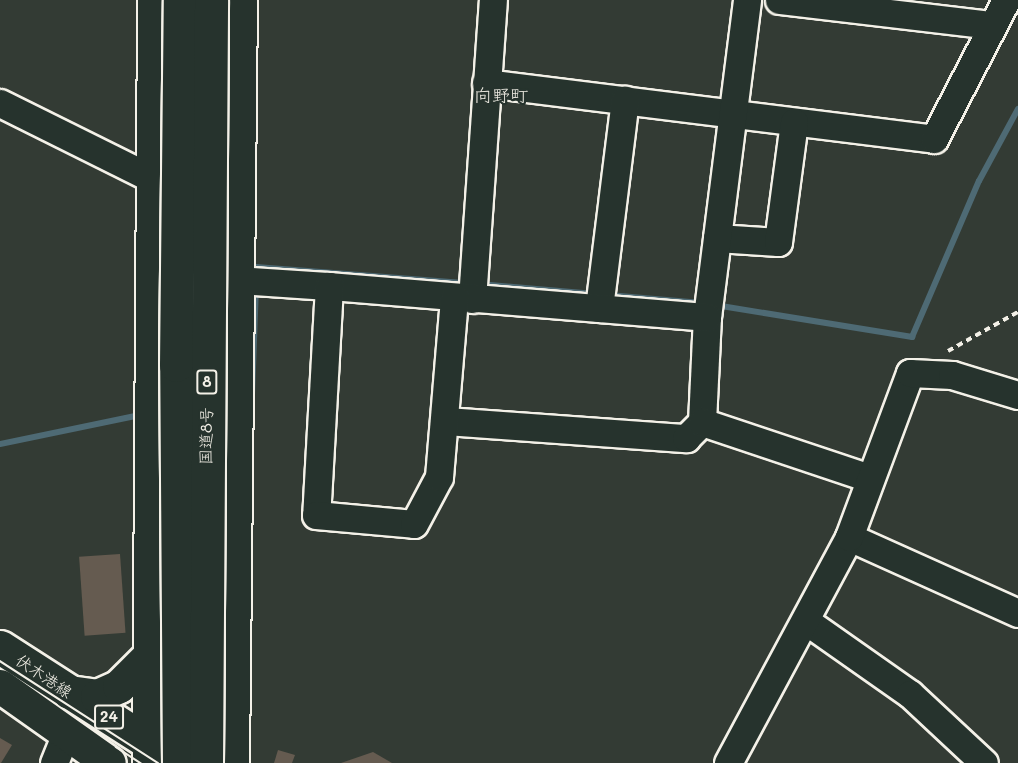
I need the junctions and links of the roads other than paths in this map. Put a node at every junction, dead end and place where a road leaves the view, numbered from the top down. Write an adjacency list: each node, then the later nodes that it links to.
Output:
1 (154, 0): 15 (main road)
2 (180, 0): 36 (main road, 国道8号 / 8, bridge)
3 (211, 0): 37 (main road, 国道8号 / 8, bridge)
4 (240, 0): 17 (main road, 8)
5 (493, 0): 10 (street)
6 (747, 0): 13 (street)
7 (779, 0): 9 (street)
8 (1006, 0): 9 (street)
9 (992, 25): 14 (street)
10 (486, 83): 11 (street); 19 (street)
11 (625, 100): 13 (street); 20 (street)
12 (0, 103): 15 (street)
13 (733, 113): 14 (street); 16 (street)
14 (794, 122): 16 (street)
15 (153, 179): 30 (main road)
16 (717, 238): 21 (street)
17 (238, 280): 18 (street); 38 (main road, 8)
18 (329, 286): 19 (street); 23 (street)
19 (463, 299): 20 (street); 23 (street)
20 (600, 300): 21 (street)
21 (708, 306): 24 (street)
22 (1018, 395): 25 (street)
23 (446, 421): 24 (street)
24 (702, 422): 25 (street)
25 (869, 478): 26 (street)
26 (849, 537): 27 (street); 28 (street)
27 (1018, 613)
28 (806, 621): 39 (street); 40 (street)
29 (0, 647): 32 (main road, 伏木港線 / 24)
30 (147, 658): 32 (main road); 34 (main road)
31 (0, 686): 33 (main road, 伏木港線 / 24)
32 (69, 692): 34 (main road, 伏木港線 / 24)
33 (60, 748): 35 (main road, 伏木港線 / 24)
34 (148, 753): 36 (main road, 伏木港線 / 24)
35 (109, 763)
36 (179, 763)
37 (206, 763)
38 (232, 763)
39 (728, 763)
40 (984, 763)

